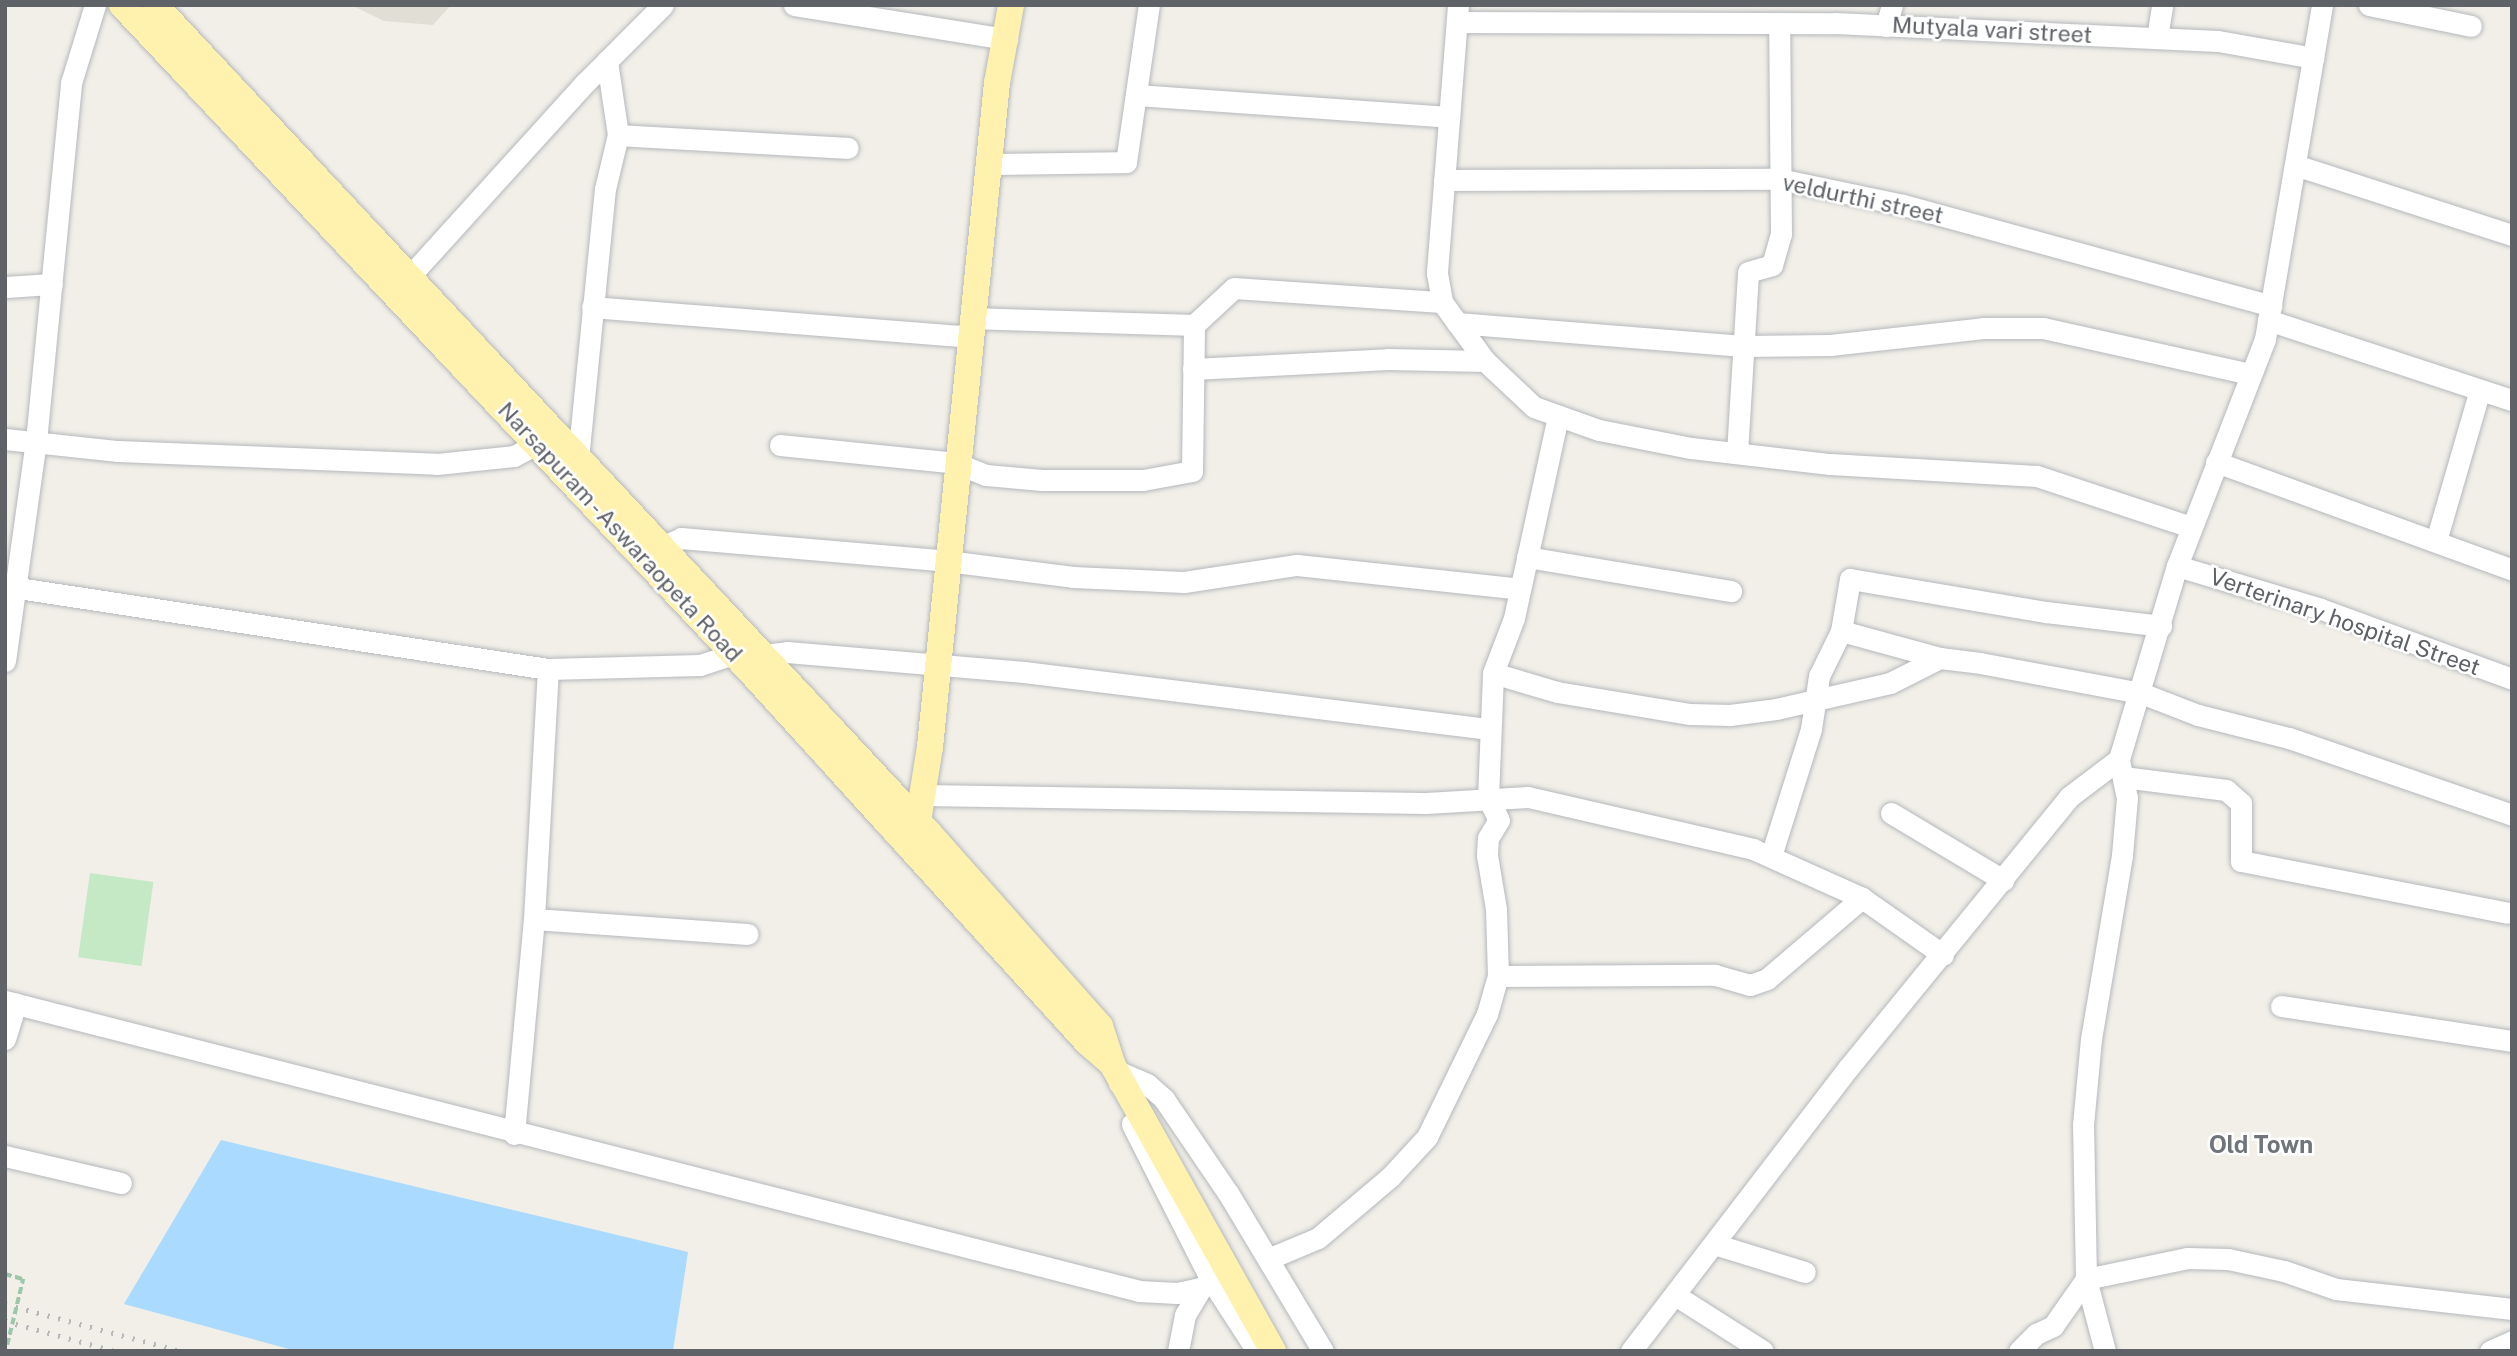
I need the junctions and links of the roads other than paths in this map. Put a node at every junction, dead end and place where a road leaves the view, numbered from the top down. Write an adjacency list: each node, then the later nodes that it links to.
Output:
1 (95, 5): 28 (street)
2 (122, 5): 30 (main road, Narsapuram - Aswaraopeta Road)
3 (155, 5): 30 (main road, Narsapuram - Aswaraopeta Road)
4 (663, 5): 18 (street)
5 (794, 5): 16 (street)
6 (1011, 5): 16 (main road)
7 (1149, 5): 19 (street)
8 (2162, 5): 15 (street)
9 (2322, 5): 17 (street)
10 (2369, 5): 14 (street)
11 (1462, 11): 13 (street, Mutyala vari street); 20 (street)
12 (1889, 15): 13 (street, Mutyala vari street); 15 (street, Mutyala vari street)
13 (1779, 23): 25 (street)
14 (2471, 26)
15 (2157, 38): 17 (street, Mutyala vari street)
16 (1007, 39): 23 (main road)
17 (2314, 58): 24 (street)
18 (607, 61): 21 (street); 30 (street)
19 (1136, 95): 20 (street); 23 (street)
20 (1449, 117): 26 (street)
21 (618, 135): 22 (street); 32 (street)
22 (848, 148)
23 (988, 164): 36 (main road)
24 (2295, 165): 27 (street); 33 (street)
25 (1779, 179): 26 (street, veldurthi street); 33 (street, veldurthi street); 37 (street)
26 (1444, 180): 31 (street)
27 (2512, 235)
28 (52, 284): 29 (street); 45 (street)
29 (5, 287)
30 (401, 287): 46 (main road, Narsapuram - Aswaraopeta Road); 49 (main road, Narsapuram - Aswaraopeta Road)
31 (1442, 302): 34 (street); 35 (street)
32 (592, 306): 36 (street); 49 (street)
33 (2269, 313): 40 (street); 41 (street, veldurthi street)
34 (1457, 323): 37 (street); 38 (street)
35 (1194, 325): 36 (street); 39 (street)
36 (970, 328): 51 (main road)
37 (1743, 346): 40 (street); 48 (street)
38 (1485, 361): 39 (street); 43 (street)
39 (1193, 369): 51 (street)
40 (2251, 374): 50 (street)
41 (2480, 390): 42 (street, veldurthi street); 53 (street)
42 (2512, 400)
43 (1558, 415): 48 (street); 55 (street)
44 (5, 439): 45 (street)
45 (36, 441): 46 (street); 59 (street)
46 (537, 444): 64 (main road, Narsapuram - Aswaraopeta Road)
47 (780, 445): 51 (street)
48 (1737, 453): 52 (street)
49 (578, 460): 54 (main road, Narsapuram - Aswaraopeta Road)
50 (2216, 462): 52 (street); 53 (street)
51 (956, 463): 56 (main road)
52 (2191, 527): 57 (street)
53 (2436, 541): 58 (street)
54 (659, 548): 56 (street); 65 (main road, Narsapuram - Aswaraopeta Road)
55 (1527, 557): 60 (street); 61 (street)
56 (947, 561): 60 (street); 68 (main road)
57 (2177, 566): 62 (street); 71 (street, Verterinary hospital Street)
58 (2512, 570)
59 (12, 587): 67 (street); 69 (street)
60 (1520, 589): 70 (street)
61 (1731, 591)
62 (2161, 626): 63 (street); 72 (street)
63 (1841, 631): 66 (street); 73 (street)
64 (734, 654): 69 (street); 80 (main road, Narsapuram - Aswaraopeta Road)
65 (763, 655): 68 (street); 80 (main road, Narsapuram - Aswaraopeta Road)
66 (1940, 658): 72 (street); 73 (street)
67 (5, 661)
68 (937, 664): 74 (street); 76 (main road)
69 (548, 669): 85 (street)
70 (1493, 673): 73 (street); 74 (street)
71 (2512, 679)
72 (2141, 693): 75 (street); 79 (street)
73 (1812, 701): 81 (street)
74 (1489, 729): 77 (street)
75 (2121, 768): 82 (street); 84 (street); 100 (street)
76 (923, 795): 77 (street); 80 (main road)
77 (1489, 799): 81 (street); 88 (street)
78 (1891, 813): 82 (street)
79 (2512, 815)
80 (916, 834): 93 (main road, Narsapuram - Aswaraopeta Road)
81 (1771, 856): 83 (street)
82 (2003, 880): 87 (street)
83 (1862, 898): 87 (street); 88 (street)
84 (2508, 913)
85 (534, 919): 86 (street); 94 (street)
86 (747, 934)
87 (1943, 955): 97 (street)
88 (1498, 976): 98 (street)
89 (11, 1003): 91 (street); 94 (street)
90 (2281, 1006): 92 (street)
91 (5, 1039)
92 (2512, 1041)
93 (1116, 1068): 98 (street); 101 (street); 107 (main road, Narsapuram - Aswaraopeta Road)
94 (514, 1134): 101 (street)
95 (5, 1156): 96 (street)
96 (121, 1183)
97 (1714, 1244): 99 (street); 102 (street)
98 (1268, 1259): 108 (street)
99 (1805, 1272)
100 (2086, 1279): 103 (street); 111 (street); 112 (street)
101 (1206, 1284): 105 (street); 106 (street)
102 (1675, 1295): 109 (street); 110 (street)
103 (2512, 1309)
104 (2512, 1341): 113 (street)
105 (1178, 1351)
106 (1257, 1351)
107 (1273, 1351)
108 (1323, 1351)
109 (1631, 1351)
110 (1763, 1351)
111 (2019, 1351)
112 (2105, 1351)
113 (2490, 1351)

